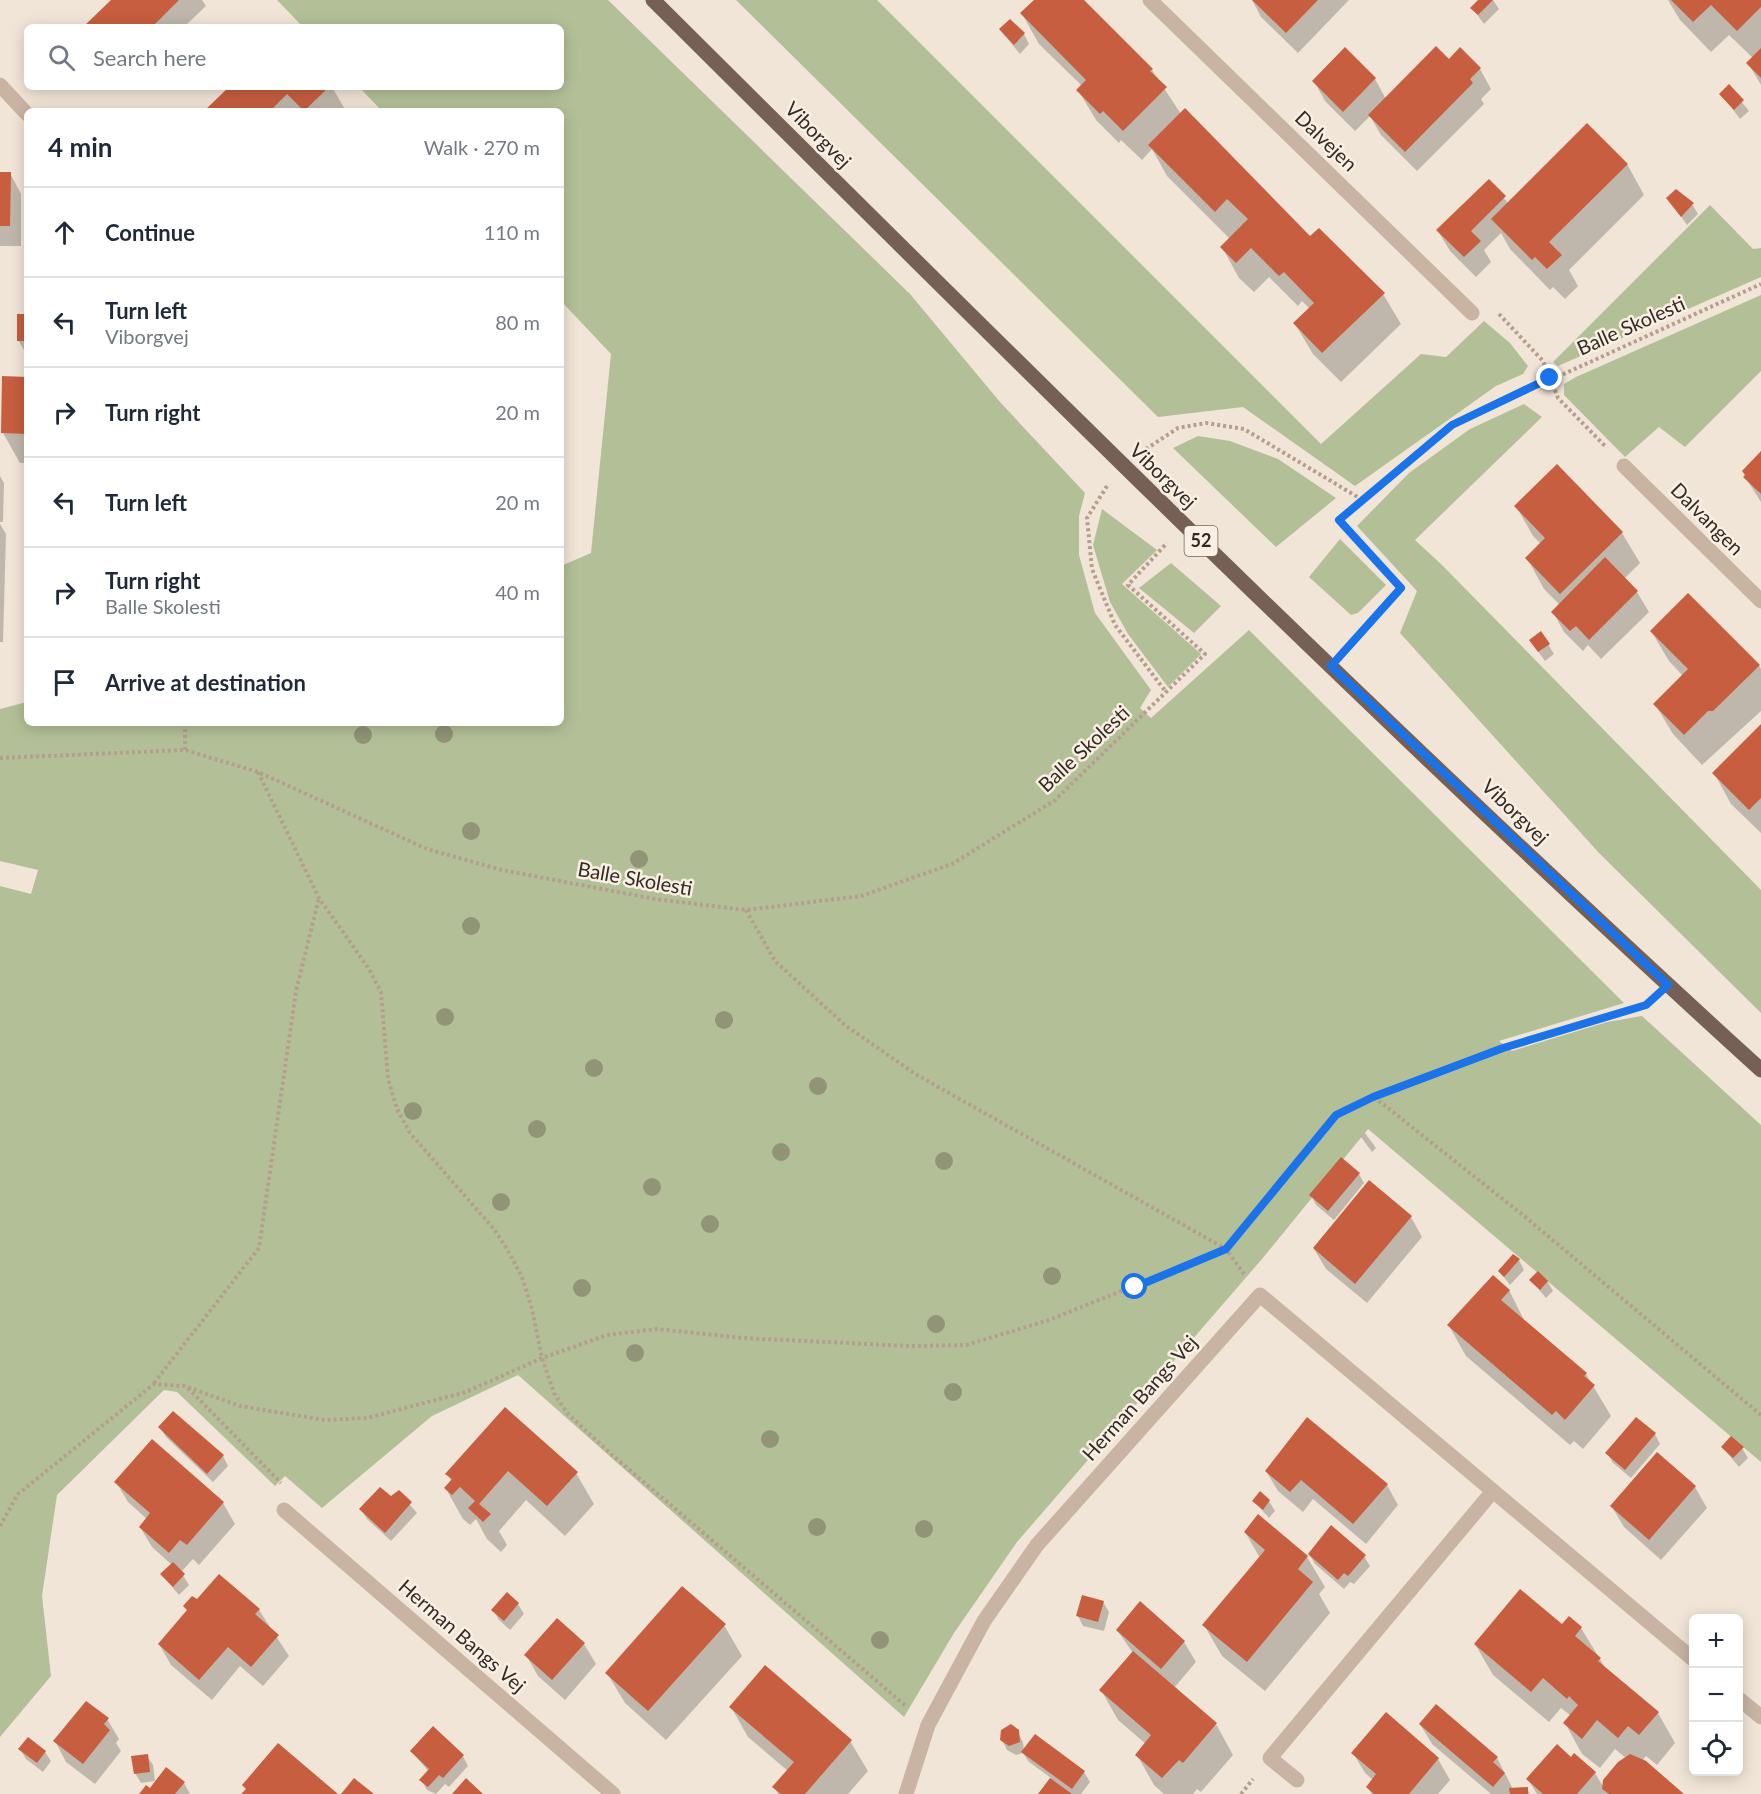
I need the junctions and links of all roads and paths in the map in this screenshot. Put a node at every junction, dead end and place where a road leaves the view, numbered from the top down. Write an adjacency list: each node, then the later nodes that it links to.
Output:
1 (652, 0): 9 (main road, Viborgvej / 52)
2 (1150, 0): 6 (street, Dalvejen)
3 (0, 85): 4 (street)
4 (24, 111)
5 (1761, 284): 7 (path, Balle Skolesti)
6 (1472, 313): 7 (path)
7 (1550, 378): 8 (path); 11 (path, Balle Skolesti)
8 (1624, 466): 10 (street, Dalvangen)
9 (1184, 525): 11 (main road, Viborgvej / 52); 17 (path, Balle Skolesti)
10 (1761, 601)
11 (1331, 666): 18 (main road, Viborgvej / 52)
12 (185, 726): 13 (path)
13 (185, 750): 14 (path, Balle Skolesti); 15 (path, Balle Skolesti)
14 (0, 758)
15 (258, 772): 16 (path); 17 (path, Balle Skolesti)
16 (319, 898): 23 (path); 24 (path)
17 (746, 910): 21 (path)
18 (1668, 985): 19 (main road, Viborgvej / 52); 20 (path)
19 (1761, 1070)
20 (1373, 1097): 21 (path); 26 (path)
21 (1226, 1249): 22 (path); 23 (path)
22 (1260, 1295): 27 (street); 33 (street, Herman Bangs Vej)
23 (542, 1358): 25 (path); 33 (path)
24 (154, 1384): 25 (path); 29 (path)
25 (185, 1386): 28 (path)
26 (1761, 1415)
27 (1493, 1491): 30 (street); 34 (street)
28 (284, 1510): 35 (street, Herman Bangs Vej)
29 (0, 1526)
30 (1689, 1656)
31 (1743, 1702): 32 (street)
32 (1761, 1717)
33 (928, 1725): 36 (street, Herman Bangs Vej)
34 (1296, 1780)
35 (613, 1794)
36 (906, 1794)

